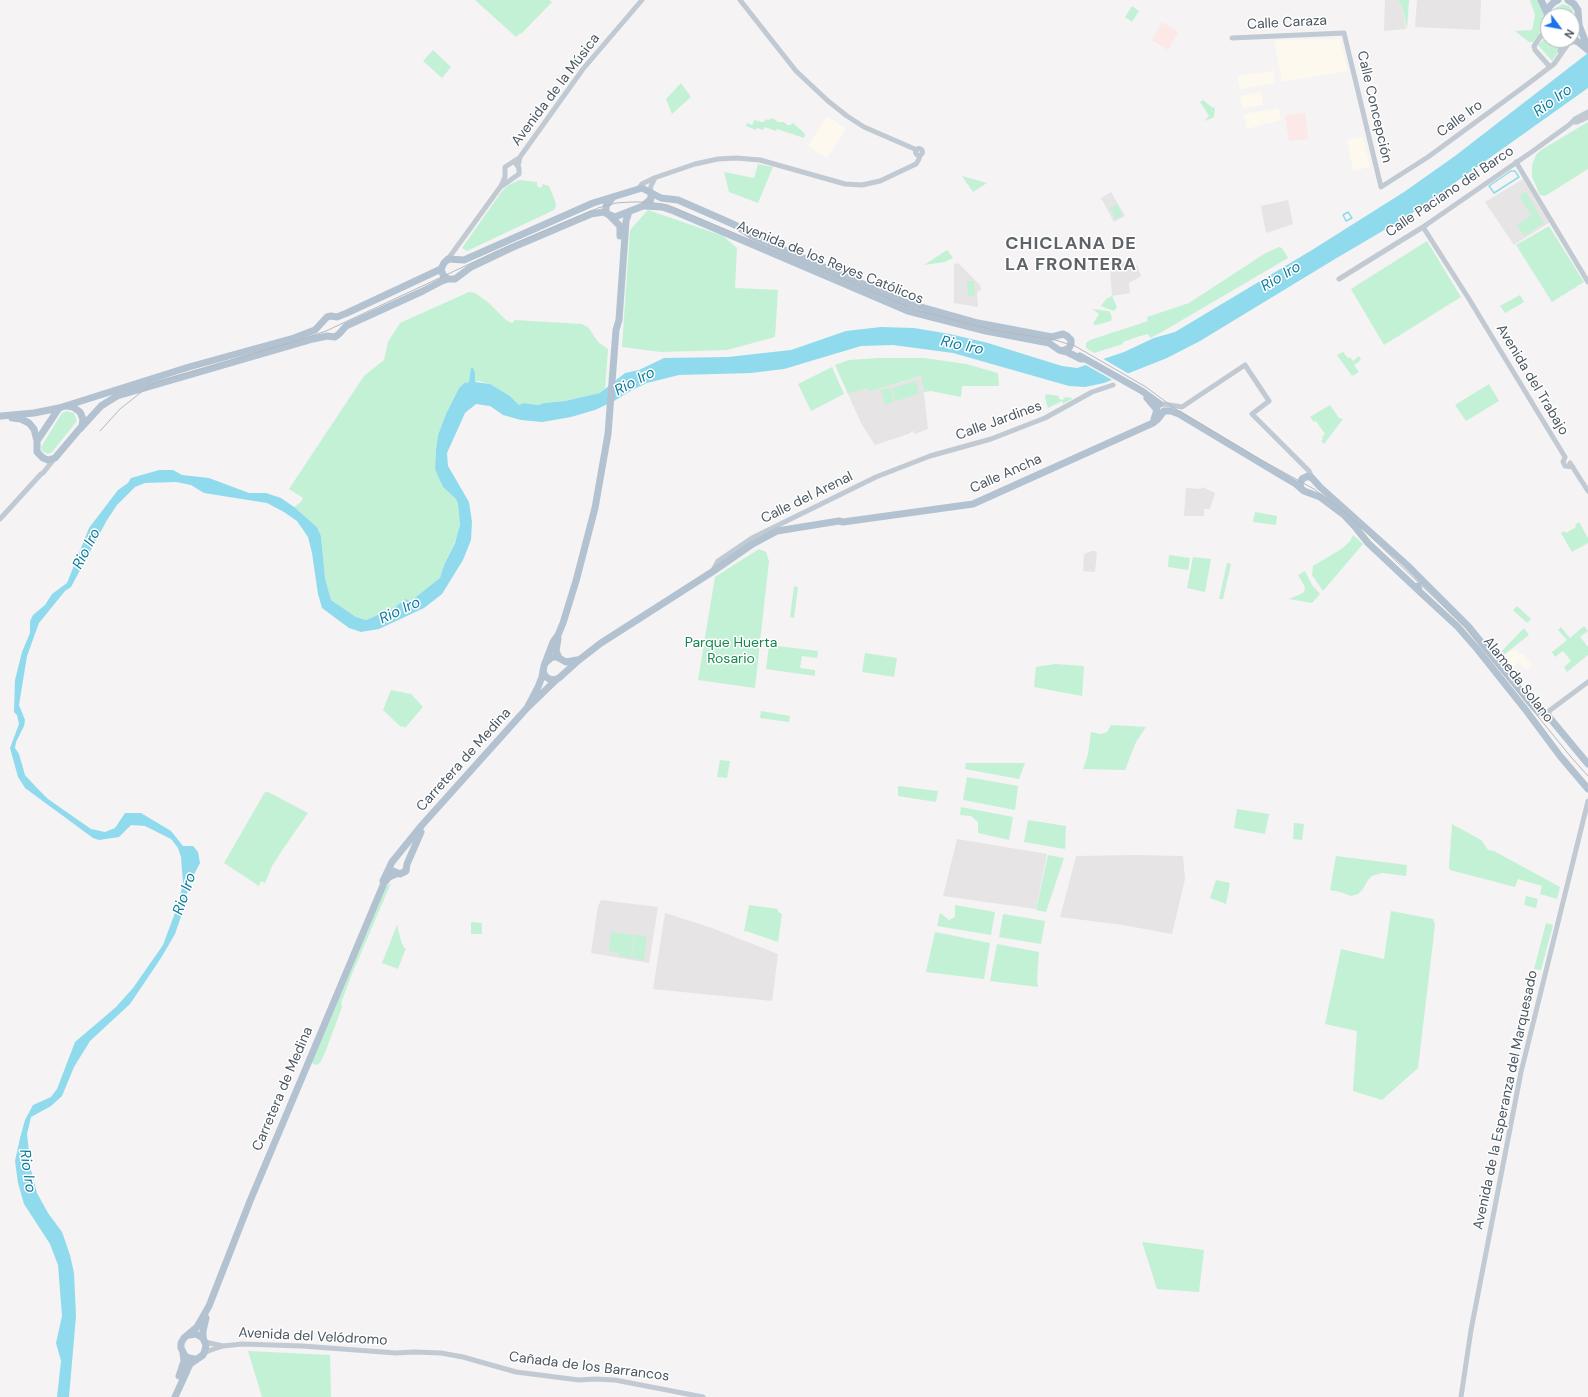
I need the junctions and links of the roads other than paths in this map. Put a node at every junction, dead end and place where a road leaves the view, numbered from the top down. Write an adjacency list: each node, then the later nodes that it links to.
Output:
1 (642, 0): 18 (street, Avenida de la Música)
2 (740, 0): 24 (street)
3 (1558, 0): 5 (main road)
4 (1568, 0): 6 (main road)
5 (1550, 8)
6 (1576, 8)
7 (1580, 25): 13 (main road)
8 (1344, 33): 9 (street, Calle Caraza); 26 (street, Calle Concepción)
9 (1232, 38)
10 (1540, 38): 14 (street)
11 (1561, 48): 14 (street, Calle Iro)
12 (1565, 48): 14 (street, Calle Iro)
13 (1588, 49)
14 (1550, 67): 26 (street, Calle Iro)
15 (1588, 112): 17 (street, Calle Paciano del Barco)
16 (1588, 117): 17 (street, Calle Paciano del Barco)
17 (1572, 122): 19 (street, Calle Paciano del Barco)
18 (520, 157): 20 (street, Avenida de la Música); 21 (street, Avenida de la Música)
19 (1516, 162): 33 (street, Calle Paciano del Barco); 39 (street)
20 (512, 163): 21 (street); 22 (street)
21 (518, 166): 23 (street)
22 (505, 174): 23 (street); 25 (street)
23 (512, 178): 25 (street)
24 (655, 178): 27 (street); 28 (street)
25 (501, 186): 34 (street)
26 (1381, 187)
27 (638, 188): 28 (main road, Avenida de los Reyes Católicos); 29 (main road)
28 (651, 192): 30 (main road); 45 (main road, Avenida de los Reyes Católicos)
29 (613, 196): 32 (main road); 34 (main road)
30 (643, 206): 31 (main road); 47 (main road, Avenida de los Reyes Católicos)
31 (629, 212): 32 (main road); 43 (main road)
32 (608, 215): 36 (main road); 43 (main road)
33 (1423, 227): 38 (street, Calle Paciano del Barco); 62 (street, Avenida del Trabajo)
34 (454, 260): 35 (main road); 36 (main road)
35 (441, 269): 37 (main road); 40 (main road)
36 (461, 274): 37 (main road)
37 (448, 279): 42 (main road)
38 (1340, 279)
39 (1588, 282)
40 (336, 317): 41 (main road); 42 (main road)
41 (322, 323): 44 (main road); 51 (main road)
42 (342, 330): 44 (main road)
43 (616, 330): 68 (main road)
44 (327, 336): 54 (main road)
45 (1059, 336): 46 (main road); 47 (main road)
46 (1070, 346): 48 (main road); 49 (main road)
47 (1056, 347): 48 (main road)
48 (1063, 351): 49 (main road)
49 (1085, 359): 52 (main road)
50 (1114, 385): 58 (street, Calle Jardines)
51 (62, 407): 53 (main road); 54 (main road); 55 (main road)
52 (1161, 408): 60 (street); 61 (main road, Alameda Solano); 65 (main road, Calle Ancha)
53 (1, 416): 55 (main road)
54 (80, 429): 57 (main road)
55 (37, 441): 56 (main road)
56 (43, 458): 57 (main road); 59 (street)
57 (55, 458): 59 (street)
58 (923, 459): 65 (street, Calle del Arenal)
59 (41, 474): 64 (street)
60 (1314, 480): 61 (main road); 63 (main road); 66 (main road, Alameda Solano)
61 (1301, 488): 63 (main road, Alameda Solano)
62 (1588, 491)
63 (1308, 492): 67 (main road, Alameda Solano)
64 (0, 519)
65 (712, 572): 70 (main road)
66 (1426, 585): 67 (main road); 76 (main road, Alameda Solano)
67 (1420, 591): 78 (main road, Alameda Solano)
68 (553, 648): 69 (main road); 71 (main road)
69 (561, 659): 70 (main road); 71 (main road); 73 (main road)
70 (579, 660): 73 (main road, Carretera de Medina)
71 (545, 664): 72 (main road)
72 (543, 671): 73 (main road); 75 (main road)
73 (559, 678): 75 (main road, Carretera de Medina)
74 (1588, 682): 76 (street)
75 (527, 708): 81 (main road, Carretera de Medina)
76 (1549, 716): 77 (main road, Alameda Solano)
77 (1588, 764)
78 (1588, 788)
79 (1588, 801): 80 (street, Avenida de la Esperanza del Marquesado)
80 (1587, 810): 97 (street, Avenida de la Esperanza del Marquesado)
81 (425, 823): 82 (main road, Carretera de Medina); 83 (main road)
82 (393, 862): 83 (main road); 84 (main road); 85 (main road, Carretera de Medina)
83 (407, 864): 84 (main road)
84 (396, 874): 85 (main road)
85 (384, 883): 86 (main road, Carretera de Medina)
86 (208, 1306): 87 (main road); 88 (main road)
87 (189, 1335): 88 (main road); 91 (main road)
88 (204, 1340): 89 (street); 92 (main road)
89 (223, 1346): 90 (street, Avenida del Velódromo); 92 (street)
90 (401, 1352): 96 (street, Cañada de los Barrancos)
91 (183, 1354): 93 (main road); 94 (main road)
92 (202, 1355): 93 (main road)
93 (195, 1359): 95 (main road)
94 (172, 1397)
95 (175, 1397)
96 (703, 1397)
97 (1461, 1397)

